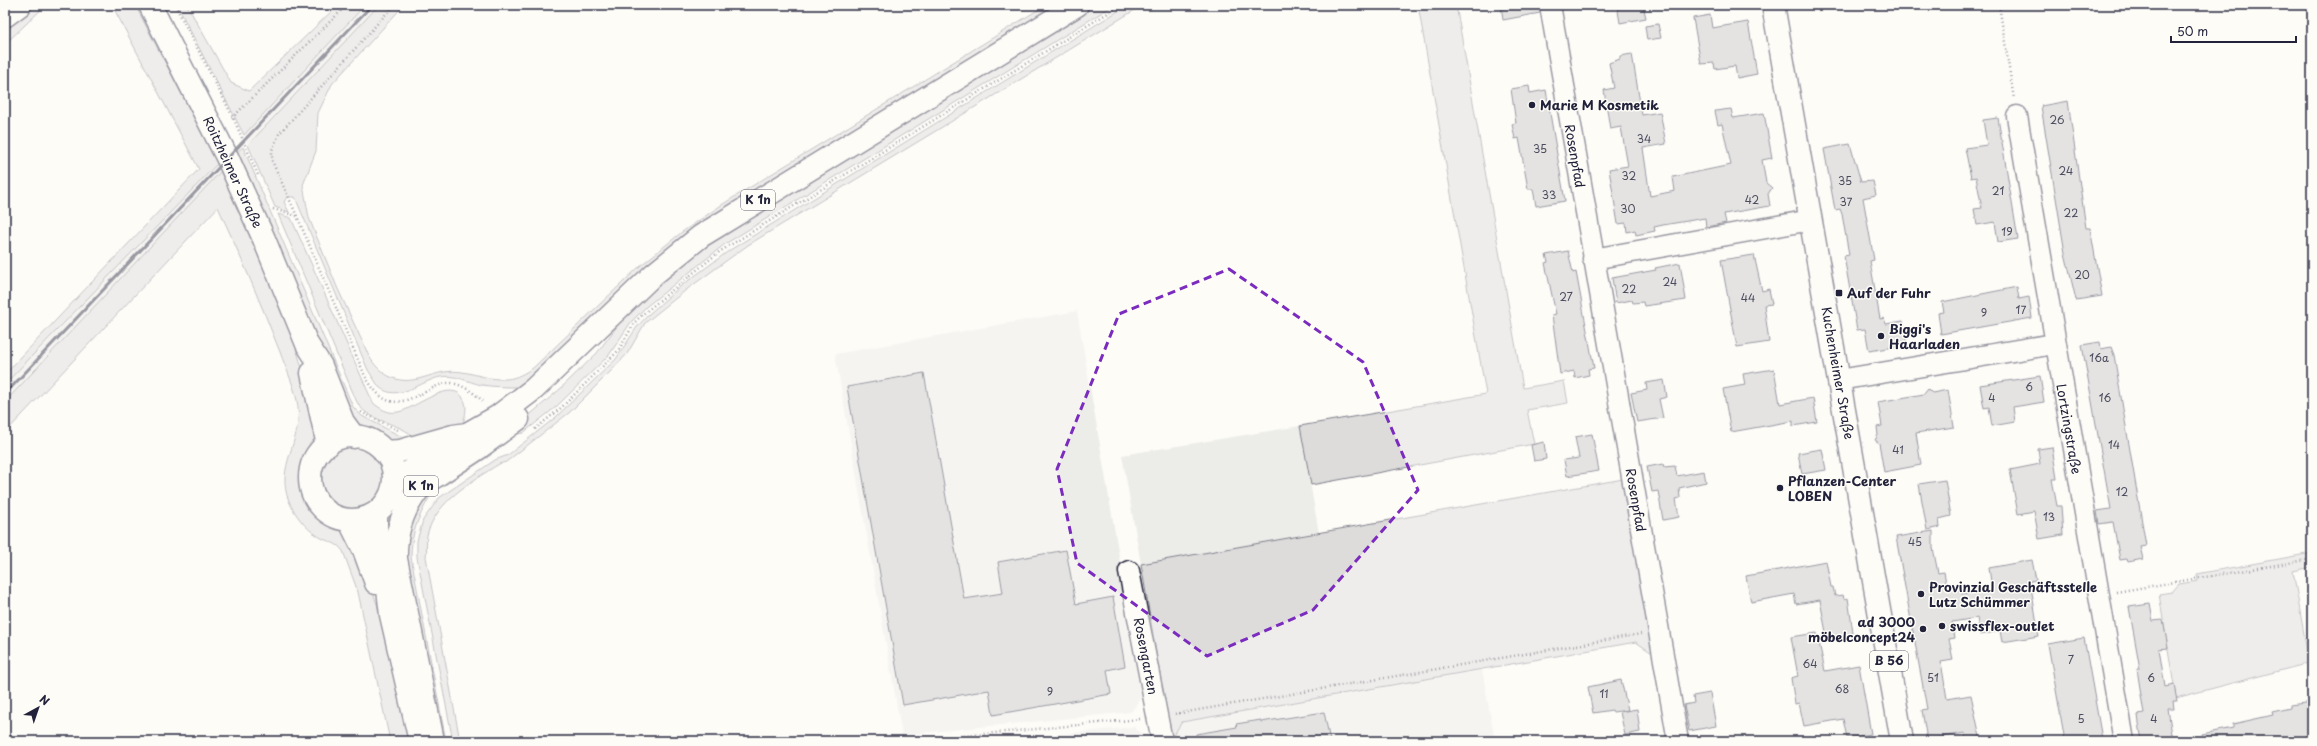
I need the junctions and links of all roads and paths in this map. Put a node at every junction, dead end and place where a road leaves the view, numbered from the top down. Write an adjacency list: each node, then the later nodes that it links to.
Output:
1 (10, 5): 11 (main road)
2 (20, 5): 12 (main road)
3 (150, 5): 20 (main road, Roitzheimer Straße)
4 (347, 5): 14 (path)
5 (394, 5): 16 (path)
6 (1077, 5): 19 (main road, K 1n)
7 (1121, 5): 24 (path)
8 (1550, 5): 18 (street, Rosenpfad)
9 (1773, 5): 17 (main road, Kuchenheimer Straße / B 56)
10 (1999, 5): 13 (path)
11 (5, 12)
12 (5, 16)
13 (2017, 116): 21 (street, Lortzingstraße)
14 (232, 117)
15 (273, 209): 16 (path)
16 (297, 216): 23 (path)
17 (1811, 220): 18 (street); 22 (main road, Kuchenheimer Straße / B 56)
18 (1593, 259): 36 (street, Rosenpfad)
19 (613, 311): 23 (main road, K 1n); 39 (main road, K 1n)
20 (307, 344): 26 (main road, Roitzheimer Straße); 27 (main road, Roitzheimer Straße)
21 (2054, 344): 22 (street); 34 (street, Lortzingstraße)
22 (1839, 380): 43 (main road, Kuchenheimer Straße / B 56)
23 (497, 416): 25 (main road, K 1n)
24 (531, 432)
25 (467, 434): 28 (main road, K 1n); 29 (main road, K 1n)
26 (354, 437): 27 (main road); 28 (main road)
27 (328, 445): 31 (main road)
28 (384, 452): 29 (main road)
29 (394, 483): 30 (main road)
30 (376, 513): 31 (main road); 35 (main road)
31 (349, 520): 35 (main road)
32 (2312, 559): 34 (path)
33 (1130, 570): 37 (street, Rosengarten)
34 (2098, 595): 44 (street, Lortzingstraße)
35 (391, 615): 38 (main road)
36 (1658, 632): 37 (path); 42 (street, Rosenpfad)
37 (1158, 717): 40 (path); 41 (street, Rosengarten)
38 (420, 741)
39 (433, 741)
40 (912, 741)
41 (1162, 741)
42 (1678, 741)
43 (1902, 741)
44 (2124, 741)

